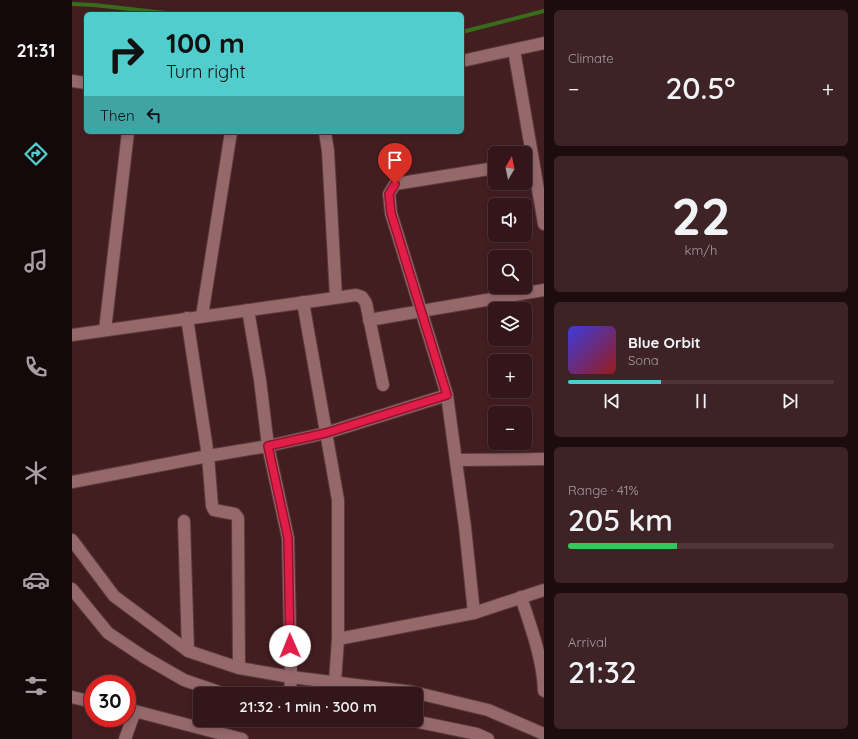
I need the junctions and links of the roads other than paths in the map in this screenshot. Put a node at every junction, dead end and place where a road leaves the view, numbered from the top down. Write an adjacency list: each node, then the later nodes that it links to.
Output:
1 (544, 44): 2 (street)
2 (514, 50): 3 (street); 9 (street)
3 (464, 61)
4 (72, 81): 5 (street)
5 (84, 83)
6 (128, 134): 21 (street)
7 (231, 134): 18 (street)
8 (325, 134): 14 (street)
9 (527, 146)
10 (488, 169): 17 (street)
11 (532, 175): 12 (street)
12 (544, 224)
13 (544, 290): 17 (street)
14 (336, 297): 15 (street); 20 (street)
15 (303, 302): 16 (street); 25 (street)
16 (248, 310): 18 (street); 26 (street)
17 (421, 311): 20 (street); 24 (street)
18 (202, 316): 19 (street)
19 (187, 318): 21 (street); 27 (street)
20 (369, 320): 23 (street)
21 (105, 330): 22 (street)
22 (72, 335)
23 (384, 385)
24 (447, 395): 25 (street); 29 (street)
25 (326, 433): 26 (street); 37 (street)
26 (268, 446): 27 (street); 40 (street)
27 (208, 456): 30 (street); 39 (street)
28 (544, 459): 29 (street)
29 (456, 460): 36 (street)
30 (72, 482)
31 (184, 521): 38 (street)
32 (72, 540): 38 (street)
33 (72, 589): 42 (street)
34 (544, 590): 35 (street)
35 (521, 597): 36 (street); 44 (street)
36 (474, 613): 37 (street)
37 (338, 639): 41 (street)
38 (188, 650): 39 (street)
39 (239, 668): 40 (street)
40 (291, 677): 41 (street); 43 (street)
41 (335, 682): 50 (street)
42 (204, 687)
43 (290, 687)
44 (544, 691)
45 (72, 697): 46 (street)
46 (84, 700)
47 (136, 711): 52 (street)
48 (423, 723): 53 (street)
49 (127, 727): 51 (street)
50 (544, 734)
51 (125, 739)
52 (242, 739)
53 (488, 739)

